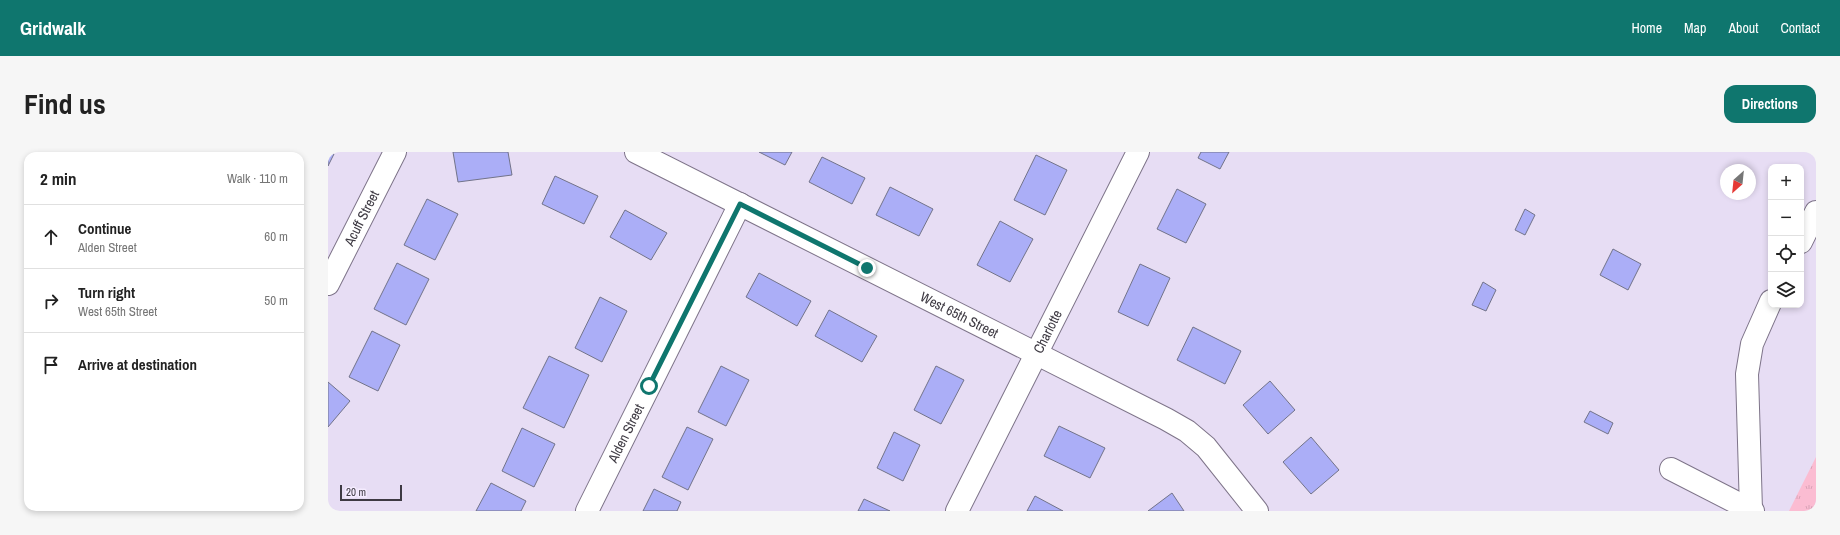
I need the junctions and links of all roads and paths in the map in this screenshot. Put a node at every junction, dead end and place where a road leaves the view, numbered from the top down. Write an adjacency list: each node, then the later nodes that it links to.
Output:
1 (395, 152): 7 (street, Acuff Street)
2 (636, 152): 4 (street, West 65th Street)
3 (1138, 152): 9 (street, Charlotte)
4 (740, 204): 9 (street, West 65th Street); 11 (street, Alden Street)
5 (1816, 212): 6 (street)
6 (1804, 236)
7 (328, 284)
8 (1768, 308): 14 (street)
9 (1036, 354): 12 (street, Charlotte); 13 (street, West 65th Street)
10 (1671, 469): 14 (street)
11 (587, 511)
12 (957, 511)
13 (1257, 511)
14 (1752, 511)

